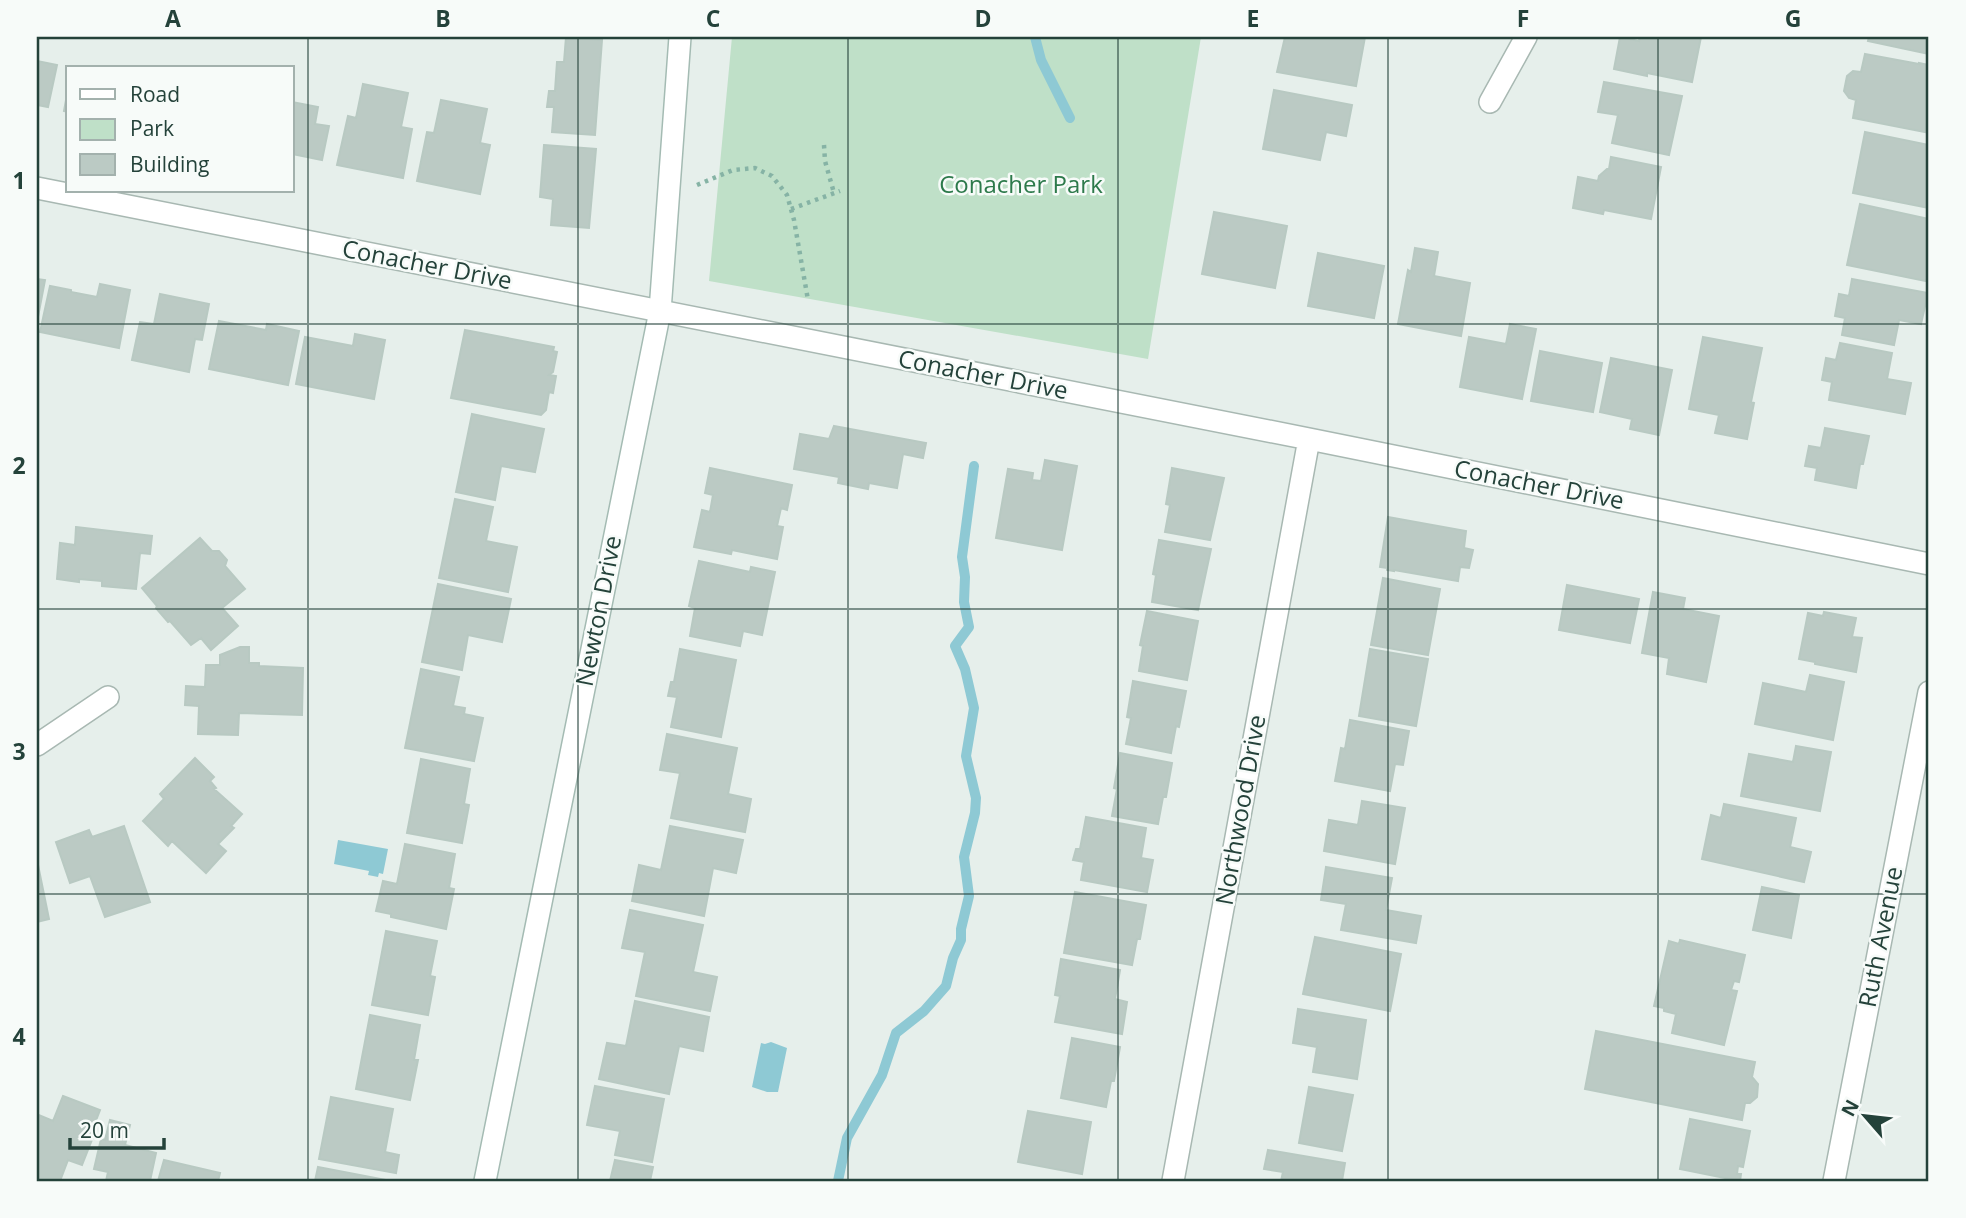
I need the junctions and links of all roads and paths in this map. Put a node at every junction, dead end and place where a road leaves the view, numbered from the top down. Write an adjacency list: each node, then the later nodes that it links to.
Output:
1 (680, 37): 11 (street, Newton Drive)
2 (1526, 37): 3 (street)
3 (1490, 102)
4 (824, 145): 8 (path)
5 (696, 185): 9 (path)
6 (37, 188): 11 (street, Conacher Drive)
7 (840, 191): 8 (path)
8 (834, 193): 9 (path)
9 (791, 209): 10 (path)
10 (808, 300)
11 (660, 311): 12 (street, Conacher Drive); 17 (street, Newton Drive)
12 (1309, 439): 13 (street, Conacher Drive); 18 (street, Northwood Drive)
13 (1929, 564)
14 (1929, 692): 19 (street, Ruth Avenue)
15 (108, 697): 16 (street)
16 (37, 745)
17 (485, 1181)
18 (1172, 1181)
19 (1834, 1181)

